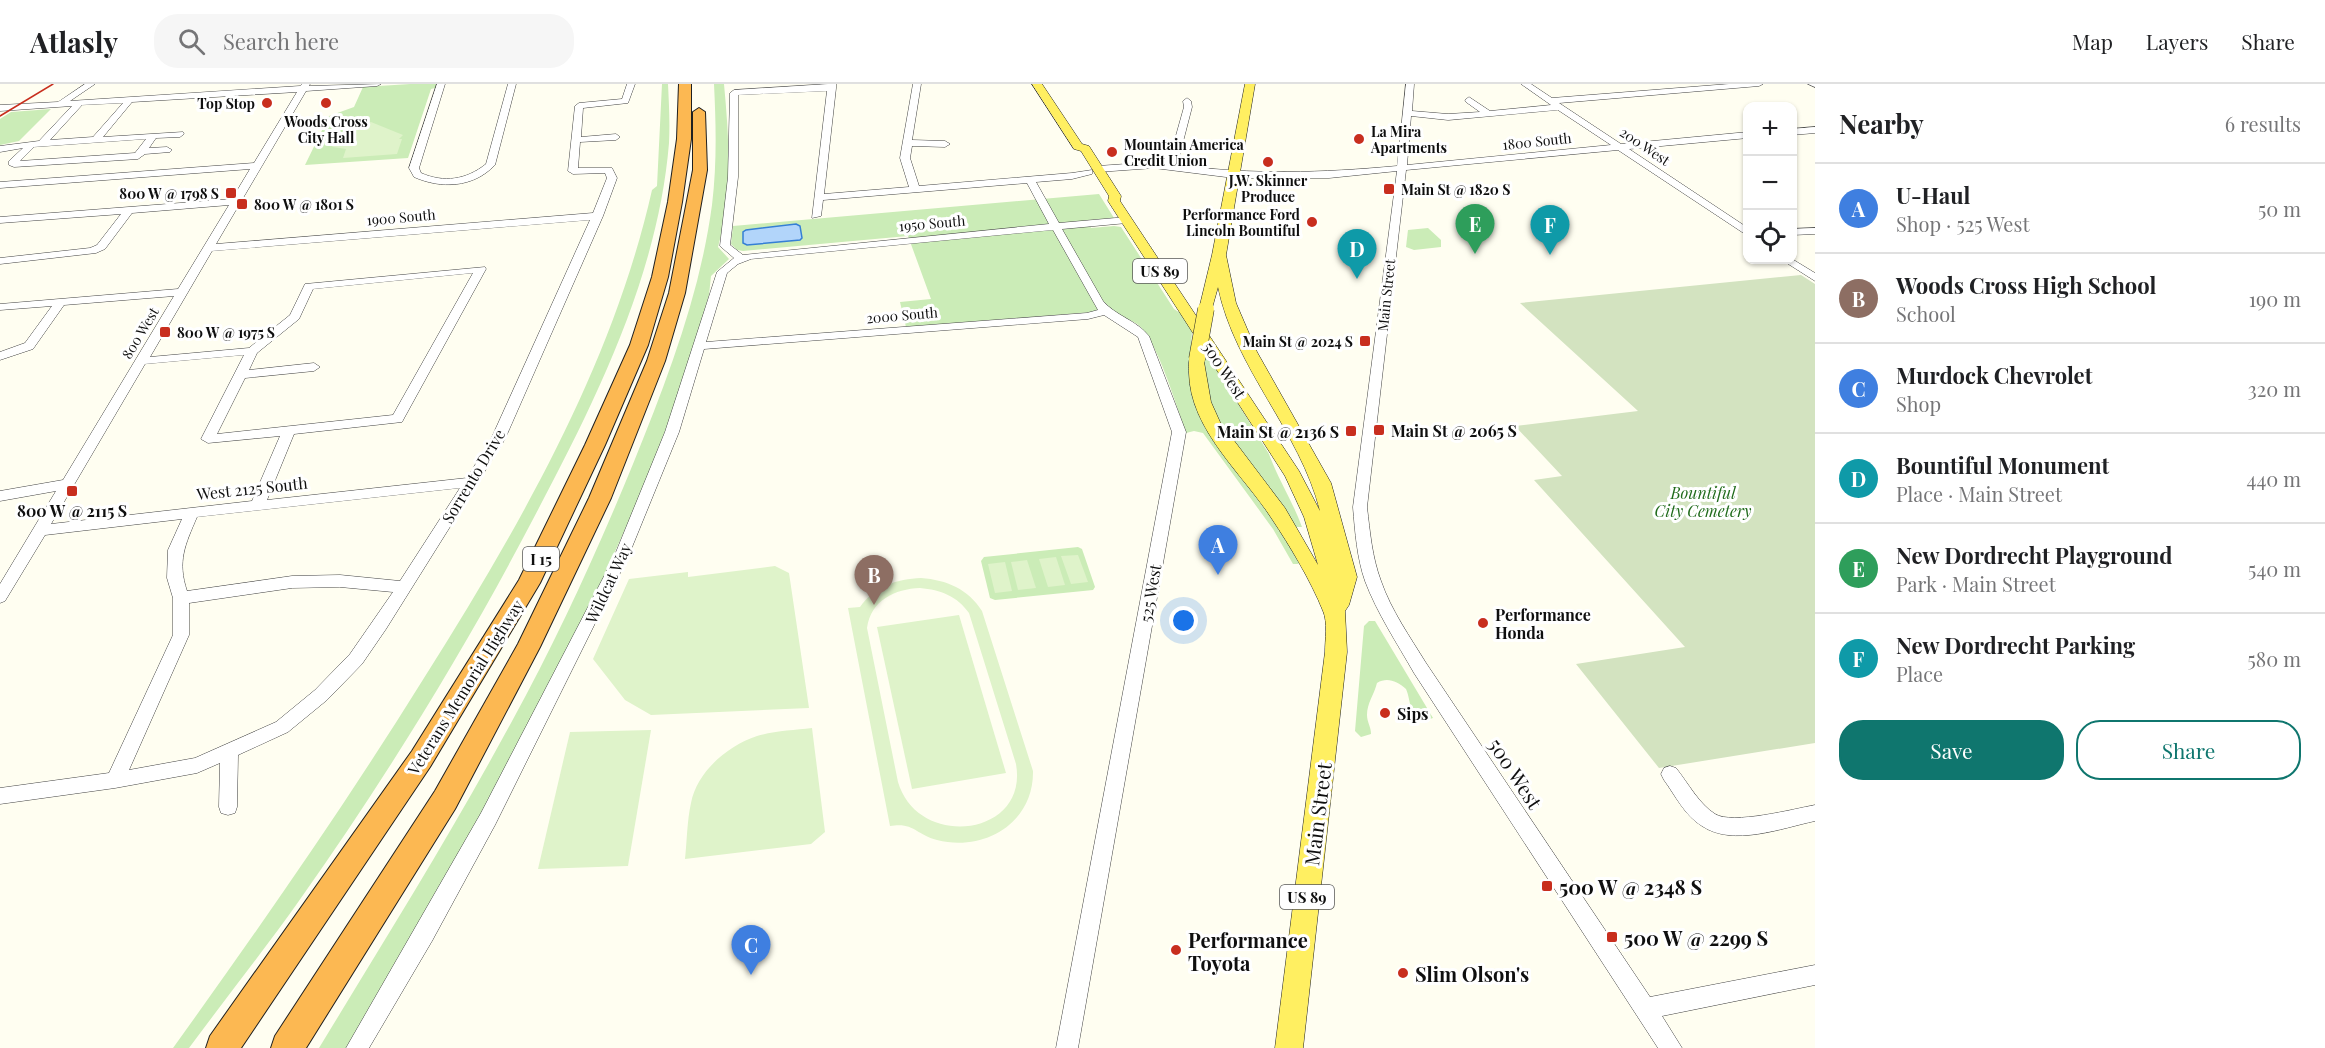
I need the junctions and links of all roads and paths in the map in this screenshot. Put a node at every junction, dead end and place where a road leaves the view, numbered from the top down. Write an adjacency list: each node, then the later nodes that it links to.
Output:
1 (91, 84): 25 (street)
2 (195, 84): 19 (street)
3 (215, 84): 18 (street)
4 (377, 84): 16 (street)
5 (441, 84): 6 (street)
6 (512, 84)
7 (630, 84): 37 (street, Sorrento Drive)
8 (685, 84): 101 (highway, Veterans Memorial Highway / I 15)
9 (699, 84): 105 (highway, Veterans Memorial Highway / I 15)
10 (917, 84): 38 (street)
11 (1037, 84): 48 (main road, 500 West / US 89)
12 (1250, 84): 49 (main road)
13 (1410, 84): 28 (street, Main Street)
14 (1525, 84): 23 (street, 200 West)
15 (1760, 84): 23 (street)
16 (305, 86): 18 (street); 45 (street, 800 West)
17 (832, 86): 53 (street); 66 (street)
18 (207, 95): 19 (street)
19 (184, 97): 20 (street)
20 (129, 100): 24 (street); 36 (street)
21 (1469, 100): 29 (street)
22 (1187, 101): 46 (street)
23 (1550, 101): 26 (street, 200 West)
24 (79, 104): 25 (street); 39 (street)
25 (58, 105): 27 (street)
26 (1560, 107): 29 (street); 41 (street, 200 West)
27 (0, 109)
28 (1406, 113): 29 (street); 47 (street, Main Street)
29 (1489, 114)
30 (1815, 130): 31 (street)
31 (1797, 132)
32 (180, 134): 33 (street)
33 (154, 135): 36 (street); 44 (street)
34 (1743, 135): 41 (street, 1800 South)
35 (616, 136): 37 (street)
36 (96, 140): 39 (street)
37 (576, 140): 56 (street, Sorrento Drive)
38 (909, 143): 40 (street); 52 (street)
39 (37, 144): 42 (street); 44 (street)
40 (945, 144)
41 (1619, 147): 47 (street, 1800 South); 61 (street, 200 West)
42 (0, 149)
43 (167, 150): 44 (street)
44 (142, 151)
45 (257, 166): 51 (street); 54 (street, 800 West)
46 (1172, 167): 48 (street, 1800 South); 49 (street, 1800 South)
47 (1401, 168): 49 (street, 1800 South); 87 (street, Main Street)
48 (1093, 170): 50 (street, 1800 South); 59 (main road, 500 West / US 89)
49 (1234, 175): 65 (main road)
50 (1030, 180): 52 (street, 1800 South); 60 (street, 525 West)
51 (0, 185)
52 (915, 189): 53 (street, 1800 South)
53 (819, 197): 57 (street)
54 (235, 202): 55 (street); 64 (street, 800 West)
55 (129, 210): 58 (street); 67 (street)
56 (598, 216): 64 (street, 1900 South); 83 (street, Sorrento Drive)
57 (816, 216)
58 (0, 220)
59 (1126, 220): 60 (street, 1950 South); 93 (main road, 500 West / US 89)
60 (1055, 227): 66 (street, 1950 South); 75 (street, 525 West)
61 (1743, 230)
62 (1815, 231): 63 (street)
63 (1797, 232)
64 (207, 248): 71 (street, 800 West)
65 (1220, 255): 93 (main road); 93 (main road, bridge)
66 (741, 258): 76 (street, Wildcat Way)
67 (0, 261)
68 (1793, 264): 69 (street)
69 (1815, 278)
70 (378, 279): 72 (street); 77 (street); 82 (street)
71 (181, 292): 73 (street); 79 (street, 800 West)
72 (376, 293)
73 (60, 303): 74 (street); 78 (street)
74 (0, 307)
75 (1105, 311): 76 (street, 2000 South); 107 (street, 525 West)
76 (701, 346): 106 (street, Wildcat Way)
77 (252, 351): 79 (street); 81 (street)
78 (3, 356)
79 (140, 361): 84 (street, 800 West)
80 (314, 367): 81 (street)
81 (238, 375): 82 (street)
82 (289, 430): 86 (street)
83 (469, 482): 86 (street, West 2125 South); 90 (street, Sorrento Drive)
84 (67, 484): 85 (street); 89 (street, 800 West)
85 (0, 496)
86 (257, 506): 88 (street, West 2125 South)
87 (1360, 507): 102 (street, 500 West)
88 (192, 513): 89 (street, West 2125 South); 92 (street)
89 (40, 530): 91 (street, 800 West)
90 (404, 587): 92 (street); 94 (street, Sorrento Drive)
91 (0, 597)
92 (181, 598): 96 (street)
93 (1336, 616): 108 (main road, Main Street / US 89)
94 (229, 752): 96 (street, Sorrento Drive); 98 (street)
95 (1670, 774): 99 (street)
96 (115, 780): 97 (street, Sorrento Drive)
97 (0, 796)
98 (228, 807)
99 (1815, 813)
100 (1815, 975): 102 (street)
101 (270, 981): 103 (highway); 104 (highway, Veterans Memorial Highway / I 15)
102 (1645, 1009): 109 (street, 500 West)
103 (216, 1048)
104 (222, 1048)
105 (287, 1048)
106 (357, 1048)
107 (1067, 1048)
108 (1289, 1048)
109 (1671, 1048)

